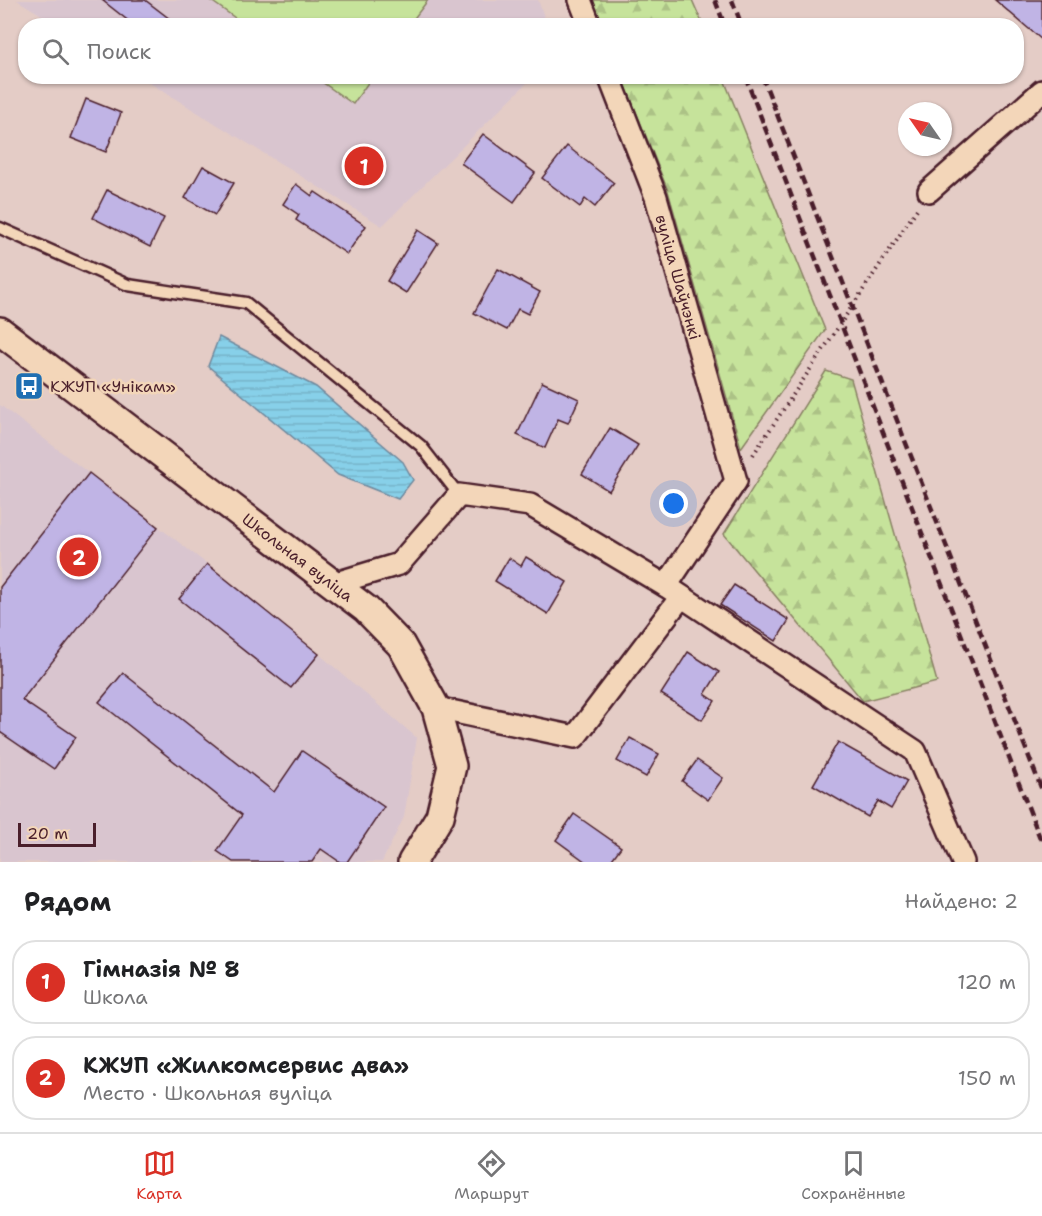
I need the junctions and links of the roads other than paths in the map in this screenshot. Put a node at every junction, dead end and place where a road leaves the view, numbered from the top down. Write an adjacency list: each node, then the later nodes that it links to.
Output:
1 (580, 0): 2 (street)
2 (587, 18)
3 (612, 84): 10 (street, вуліца Шаўчэнкі)
4 (1042, 91): 5 (street)
5 (930, 191)
6 (0, 228): 8 (lane)
7 (0, 331): 9 (street, Школьная вуліца)
8 (459, 495): 9 (street); 10 (street)
9 (333, 584): 11 (street, Школьная вуліца)
10 (674, 591): 11 (street); 13 (street)
11 (436, 708): 12 (street, Школьная вуліца)
12 (412, 862)
13 (963, 862)

